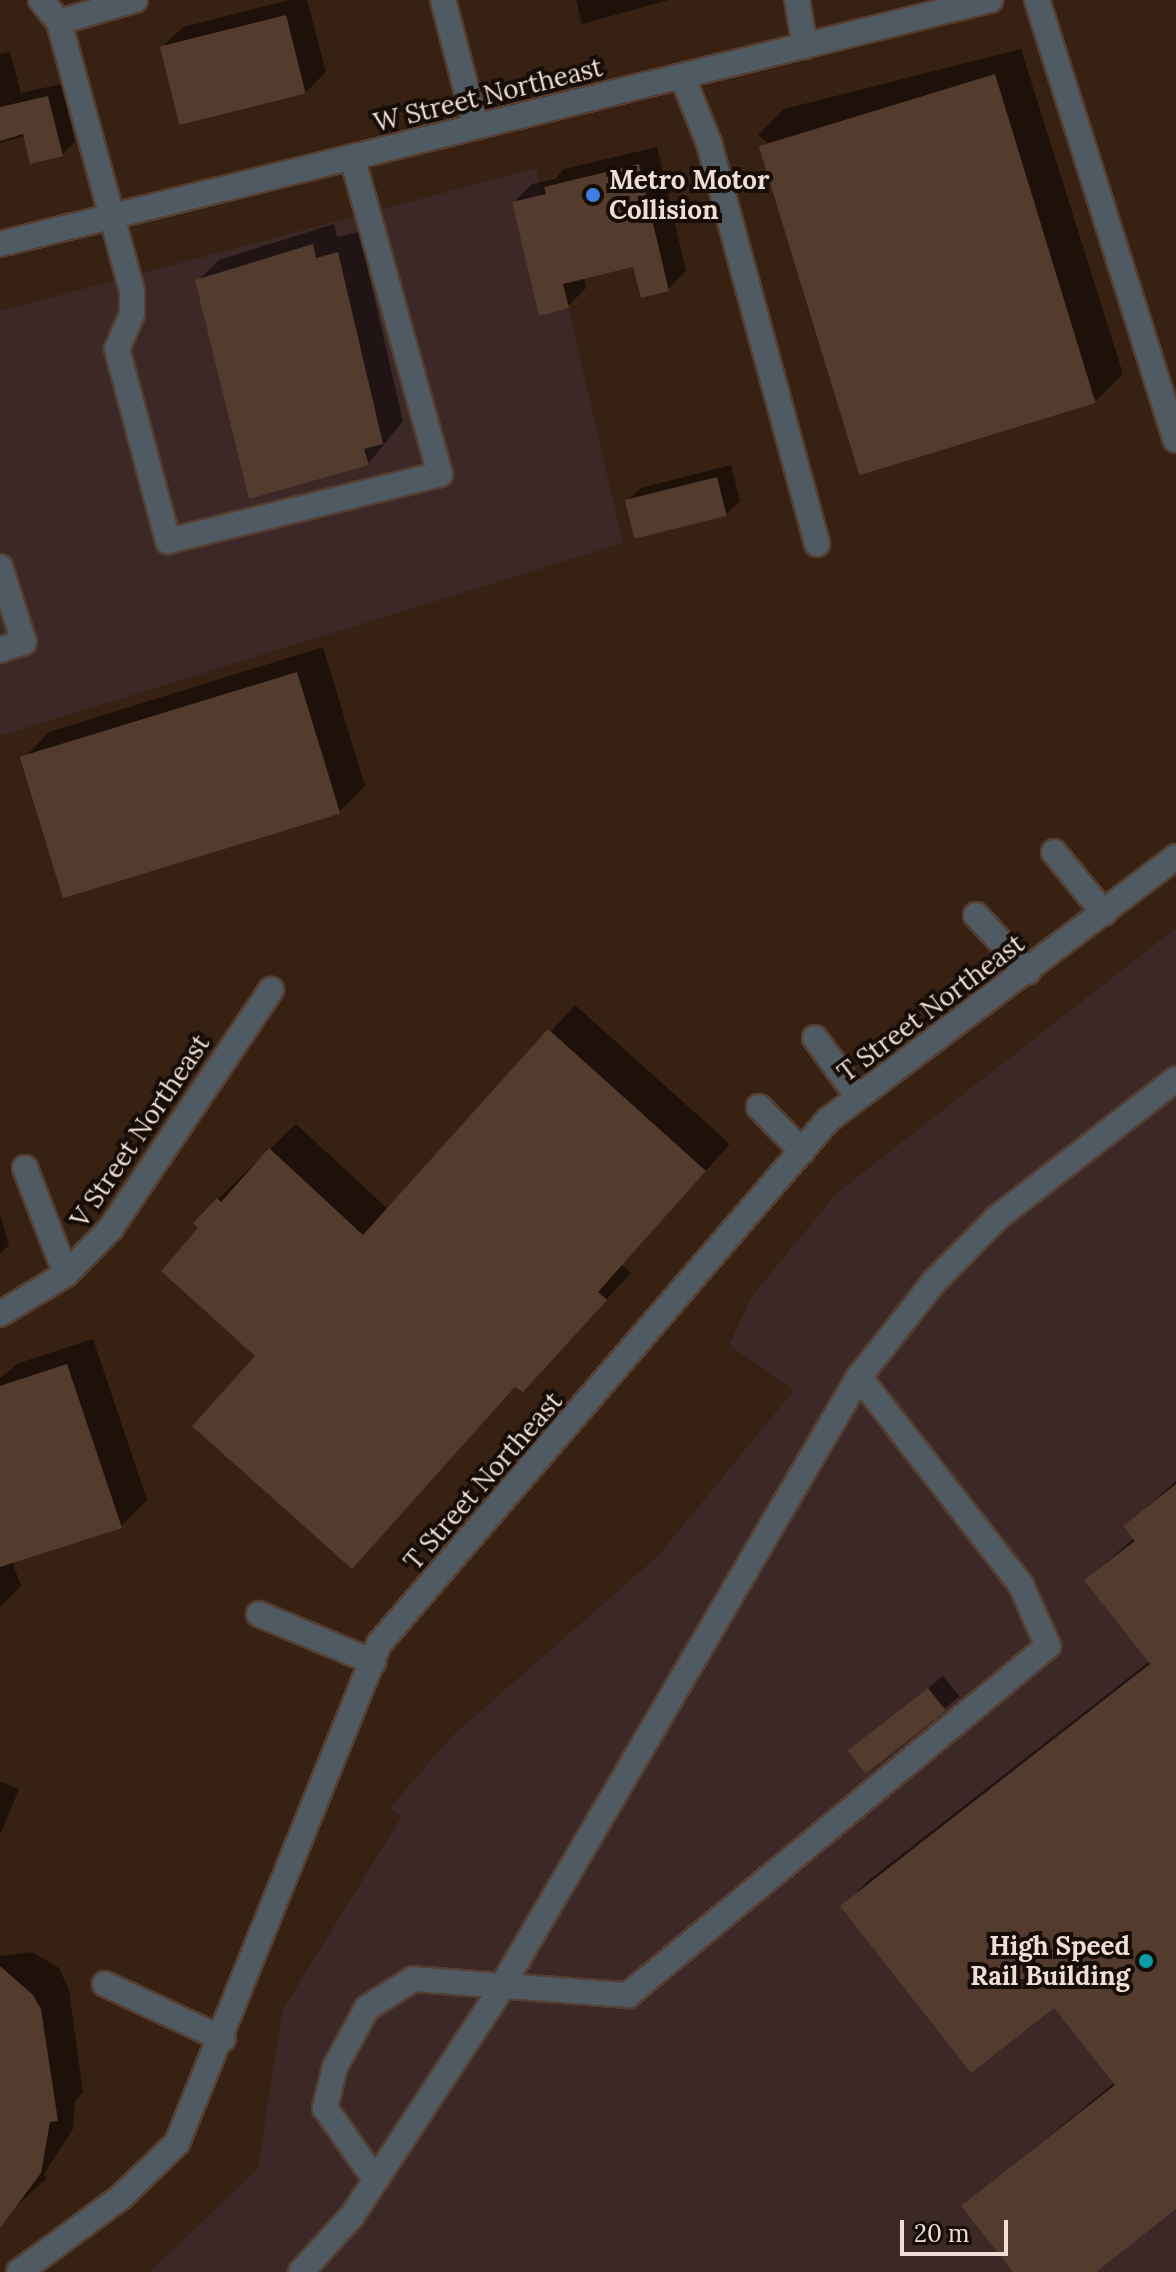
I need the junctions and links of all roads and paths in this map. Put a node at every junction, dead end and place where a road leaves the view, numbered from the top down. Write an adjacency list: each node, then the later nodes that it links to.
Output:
1 (41, 0): 7 (street)
2 (135, 0): 7 (street)
3 (443, 0): 10 (street)
4 (797, 0): 8 (street)
5 (990, 0): 8 (street, W Street Northeast)
6 (1037, 0): 14 (street)
7 (59, 22): 12 (street)
8 (805, 46): 9 (street, W Street Northeast)
9 (682, 76): 10 (street, W Street Northeast); 15 (street)
10 (476, 127): 11 (street, W Street Northeast)
11 (352, 157): 12 (street, W Street Northeast); 12 (street)
12 (113, 216): 13 (street, W Street Northeast)
13 (0, 244)
14 (1176, 440)
15 (817, 544)
16 (0, 567): 17 (street)
17 (0, 650)
18 (1054, 852): 20 (street)
19 (1176, 857): 20 (street, T Street Northeast)
20 (1104, 913): 22 (street, T Street Northeast)
21 (976, 915): 22 (street)
22 (1028, 972): 26 (street, T Street Northeast)
23 (271, 990): 30 (street, V Street Northeast)
24 (815, 1038): 26 (street)
25 (1176, 1079): 32 (street)
26 (858, 1097): 28 (street, T Street Northeast)
27 (759, 1107): 28 (street)
28 (802, 1151): 34 (street, T Street Northeast)
29 (25, 1168): 30 (street)
30 (66, 1274): 31 (street, V Street Northeast)
31 (0, 1314)
32 (859, 1377): 35 (street); 35 (street)
33 (259, 1614): 34 (street)
34 (373, 1662): 37 (street, T Street Northeast)
35 (504, 1983): 38 (street); 38 (street)
36 (105, 1984): 37 (street)
37 (223, 2039): 39 (street, T Street Northeast)
38 (375, 2179): 40 (street)
39 (30, 2269)
40 (301, 2272)

